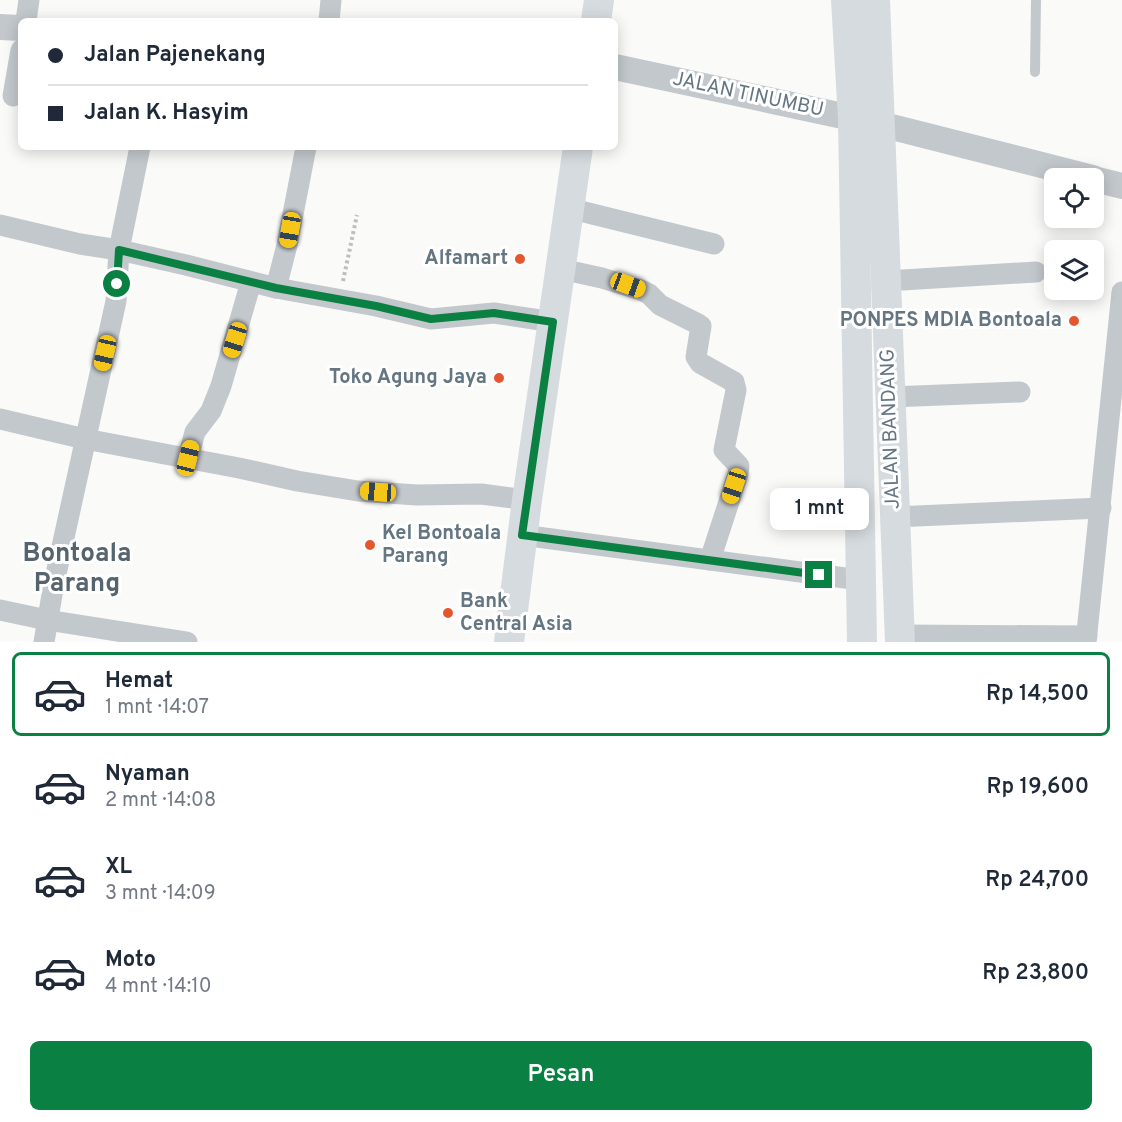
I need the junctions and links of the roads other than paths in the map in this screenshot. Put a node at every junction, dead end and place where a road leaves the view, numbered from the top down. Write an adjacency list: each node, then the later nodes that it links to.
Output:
1 (29, 0): 7 (street)
2 (331, 0): 8 (street)
3 (599, 0): 9 (main road)
4 (846, 0): 16 (main road, JALAN BANDANG)
5 (875, 0): 16 (main road, JALAN BANDANG)
6 (1036, 0): 14 (lane)
7 (26, 18)
8 (329, 18)
9 (596, 18)
10 (0, 27): 11 (street)
11 (18, 28)
12 (18, 67): 15 (street)
13 (618, 68): 16 (street, JALAN TINUMBU)
14 (1035, 72)
15 (13, 96)
16 (866, 121): 20 (street, JALAN TINUMBU); 29 (main road, JALAN BANDANG); 44 (main road, JALAN BANDANG)
17 (139, 150): 26 (street)
18 (305, 150): 31 (street)
19 (578, 150): 23 (main road)
20 (1050, 168)
21 (1104, 182): 22 (street, JALAN TINUMBU)
22 (1122, 186)
23 (568, 208): 25 (street); 27 (main road)
24 (0, 225): 26 (street)
25 (714, 244)
26 (119, 250): 30 (street); 37 (street)
27 (561, 268): 33 (main road); 43 (street)
28 (1036, 272): 29 (street)
29 (886, 281): 35 (main road, JALAN BANDANG)
30 (251, 282): 31 (street); 38 (street)
31 (276, 288): 33 (street)
32 (1122, 292): 40 (street)
33 (553, 322): 39 (main road)
34 (1020, 392): 35 (street)
35 (890, 398): 41 (main road, JALAN BANDANG)
36 (0, 419): 37 (street)
37 (85, 439): 38 (street); 46 (street)
38 (188, 458): 39 (street)
39 (527, 500): 42 (main road)
40 (1101, 508): 41 (street); 48 (street)
41 (894, 517): 47 (main road, JALAN BANDANG)
42 (522, 535): 43 (street); 51 (main road)
43 (710, 560): 44 (street)
44 (860, 580): 52 (main road, JALAN BANDANG)
45 (0, 610): 46 (street)
46 (47, 620): 49 (street); 50 (street)
47 (899, 638): 48 (street)
48 (1086, 639)
49 (44, 642)
50 (187, 642)
51 (509, 642)
52 (862, 642)

